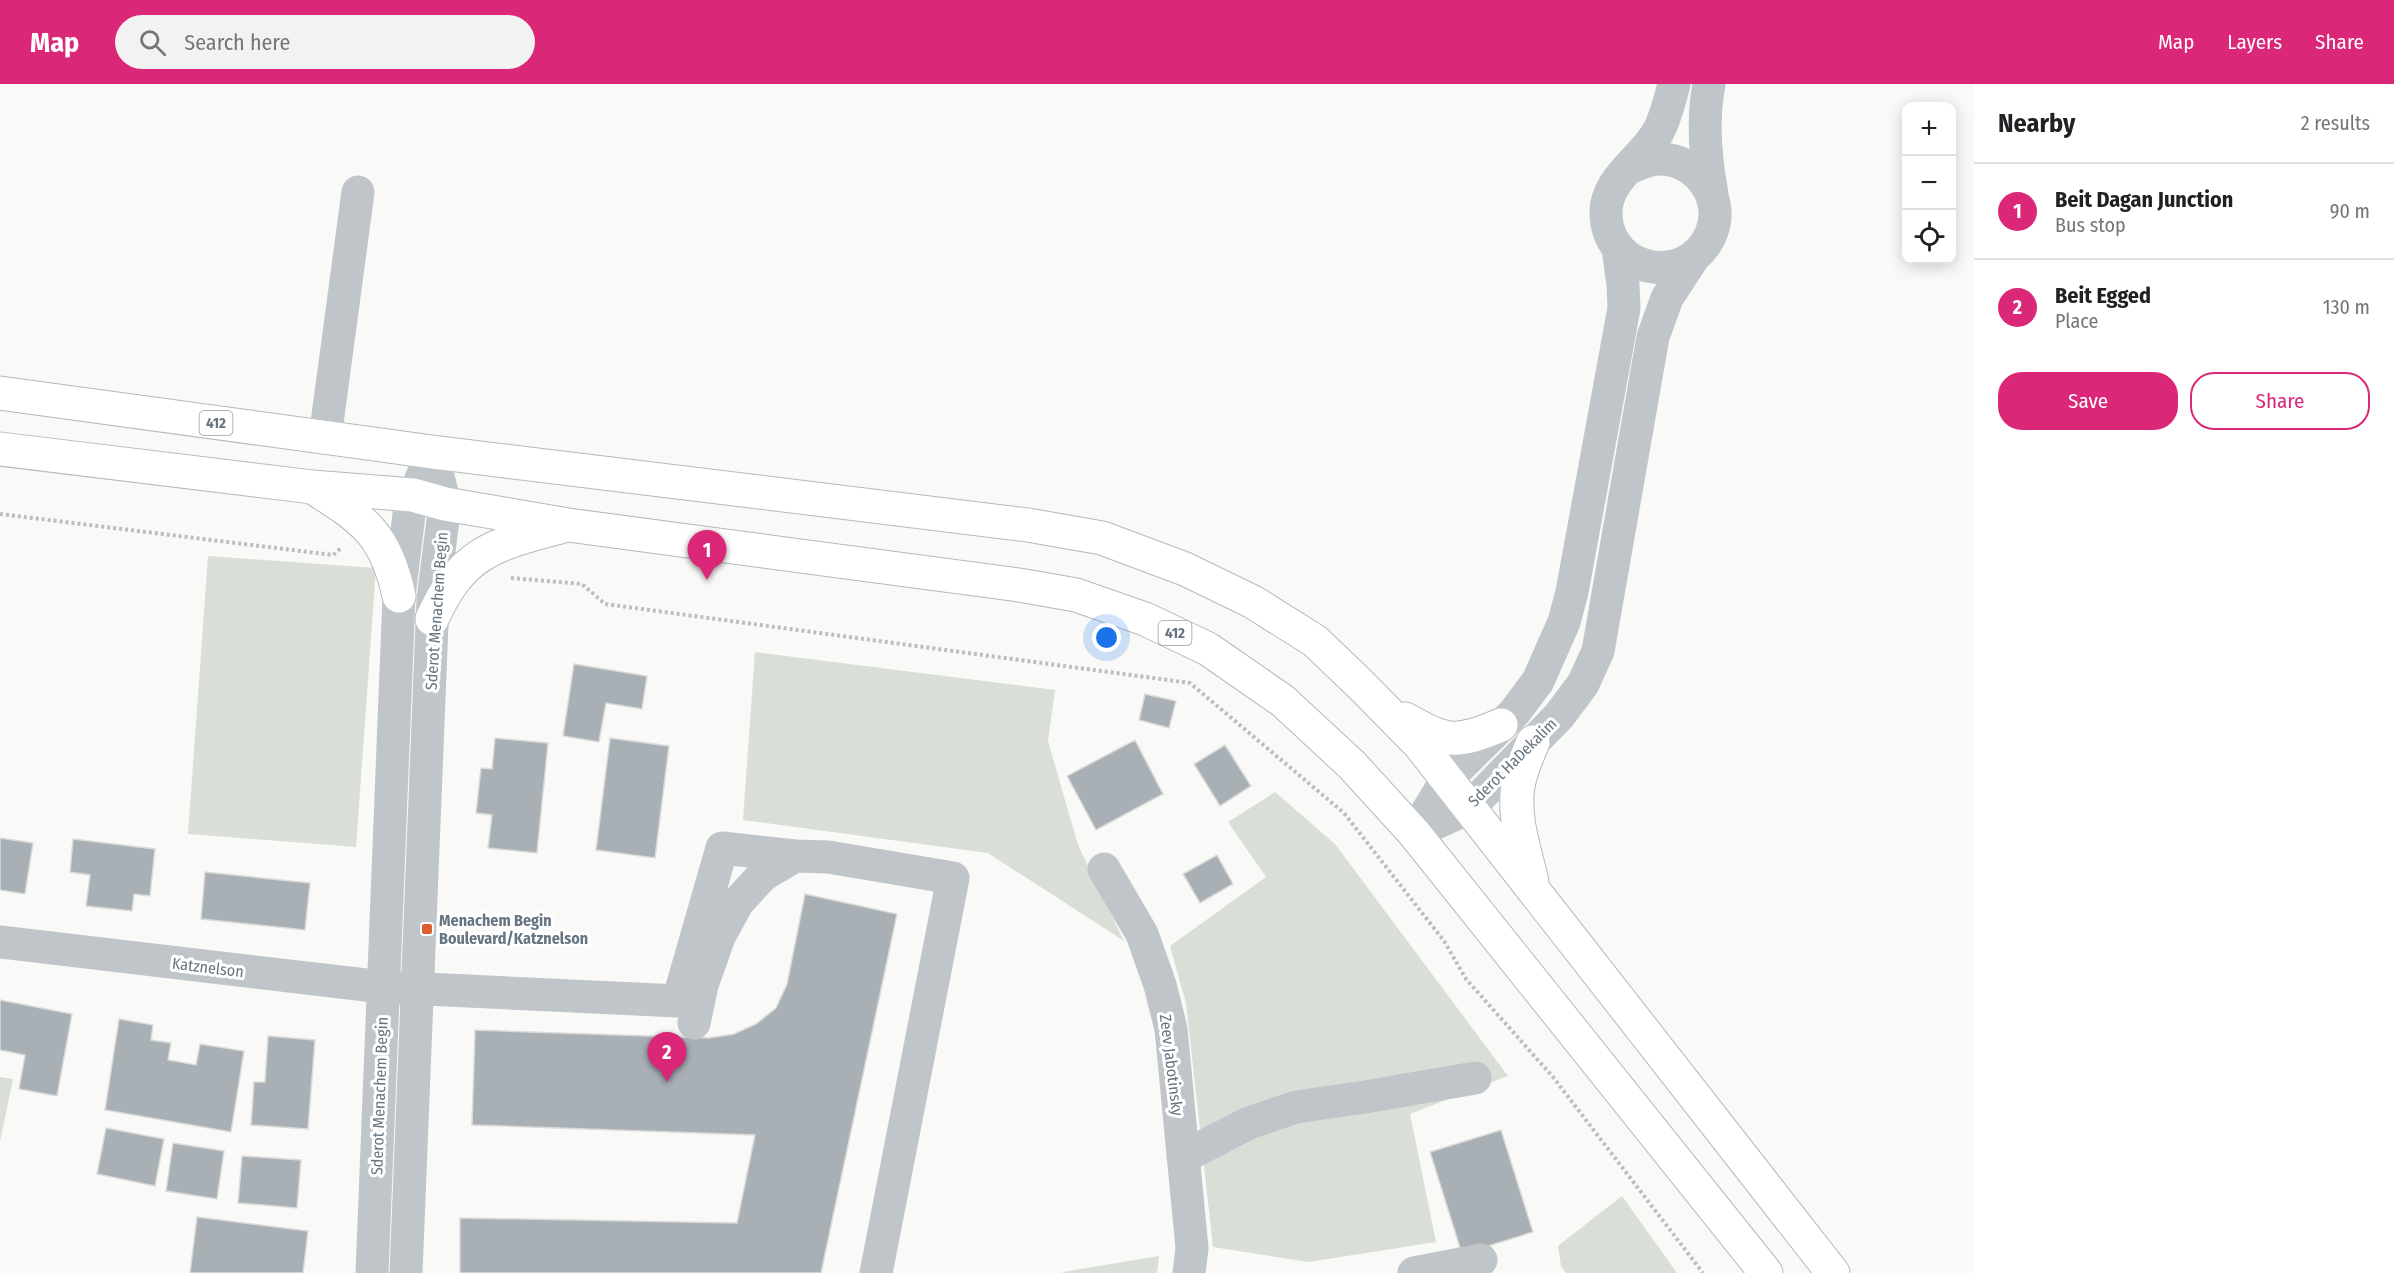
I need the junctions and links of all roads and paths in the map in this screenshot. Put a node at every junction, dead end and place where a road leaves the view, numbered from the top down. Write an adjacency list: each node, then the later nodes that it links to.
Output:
1 (1674, 84): 3 (street)
2 (1709, 84): 5 (street)
3 (1630, 168): 5 (street); 6 (street)
4 (358, 192): 9 (street)
5 (1712, 194): 7 (street)
6 (1617, 247): 7 (street); 22 (street, Sderot HaDekalim)
7 (1693, 258): 23 (street, Sderot HaDekalim)
8 (0, 393): 9 (main road, 412)
9 (325, 438): 11 (main road, 412)
10 (0, 449): 12 (main road, 412)
11 (432, 452): 13 (street, Sderot Menachem Begin); 14 (street, Sderot Menachem Begin); 21 (main road, 412)
12 (312, 487): 13 (main road, 412); 16 (main road)
13 (413, 495): 14 (main road, 412); 19 (street, Sderot Menachem Begin)
14 (445, 504): 17 (main road, 412); 20 (street, Sderot Menachem Begin)
15 (0, 514): 16 (path)
16 (366, 524): 19 (main road)
17 (568, 525): 18 (main road); 26 (main road, 412)
18 (480, 555): 20 (main road); 42 (path)
19 (399, 596): 31 (street, Sderot Menachem Begin)
20 (432, 619): 32 (street, Sderot Menachem Begin)
21 (1383, 706): 22 (main road); 24 (main road, 412)
22 (1501, 725): 24 (street, Sderot HaDekalim)
23 (1533, 742): 25 (street, Sderot HaDekalim); 29 (main road)
24 (1447, 779): 25 (main road, 412); 26 (street, Sderot HaDekalim)
25 (1469, 808): 26 (street, Sderot HaDekalim); 29 (main road, 412)
26 (1414, 832): 43 (main road, 412)
27 (795, 856): 32 (street, Katznelson); 33 (street); 40 (street)
28 (1104, 869): 35 (street, Zeev Jabotinsky)
29 (1533, 890): 44 (main road, 412)
30 (0, 942): 31 (street, Katznelson)
31 (384, 987): 32 (street, Katznelson); 38 (street, Sderot Menachem Begin)
32 (417, 988): 39 (street, Sderot Menachem Begin)
33 (694, 1023)
34 (1475, 1078): 35 (street)
35 (1183, 1157): 37 (street, Zeev Jabotinsky)
36 (1481, 1260): 41 (street)
37 (1196, 1271)
38 (372, 1273)
39 (406, 1273)
40 (876, 1273)
41 (1414, 1273)
42 (1703, 1273)
43 (1766, 1273)
44 (1833, 1273)

